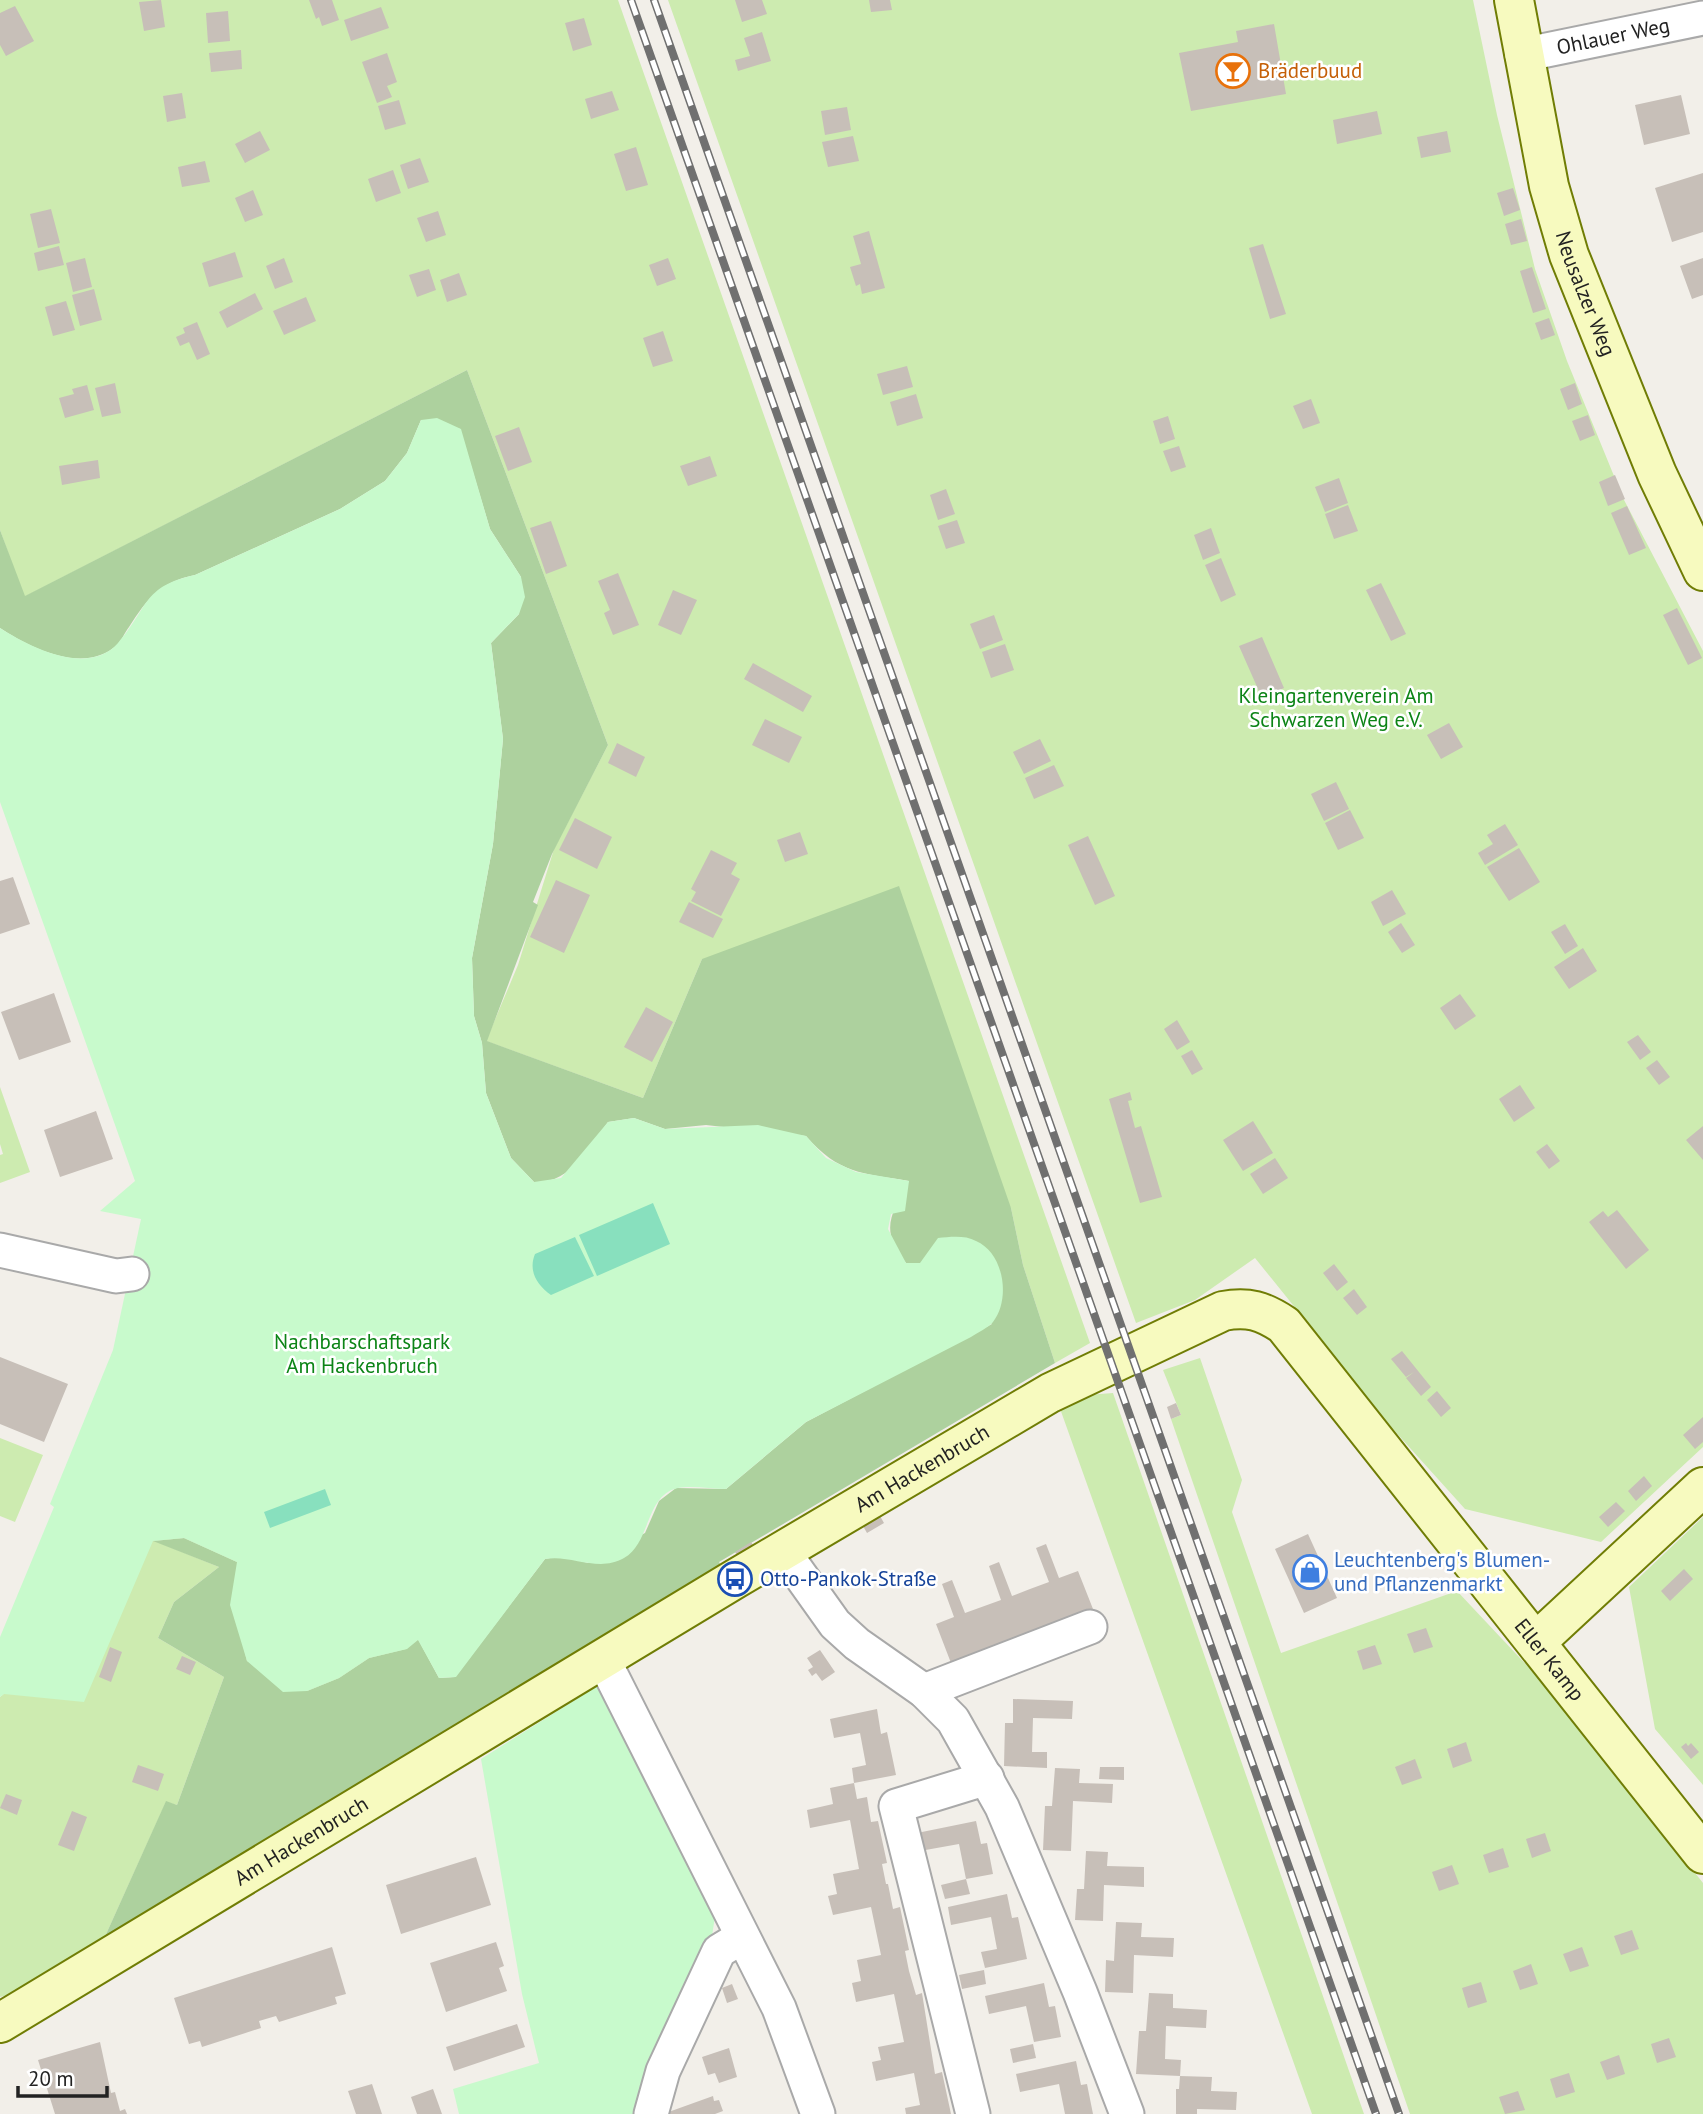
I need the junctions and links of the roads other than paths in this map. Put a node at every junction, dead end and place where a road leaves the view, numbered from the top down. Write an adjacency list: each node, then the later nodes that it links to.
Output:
1 (1514, 0): 3 (street, Neusalzer Weg)
2 (1703, 18): 3 (street, Ohlauer Weg)
3 (1522, 55): 4 (street, Neusalzer Weg)
4 (1703, 571)
5 (0, 1250): 6 (street)
6 (132, 1274)
7 (1256, 1310): 9 (street, Am Hackenbruch); 11 (street, Eller Kamp)
8 (1703, 1487): 11 (street)
9 (783, 1551): 12 (street, Am Hackenbruch); 13 (street)
10 (1090, 1627): 13 (street)
11 (1536, 1642): 15 (street, Eller Kamp)
12 (603, 1659): 16 (street); 17 (street, Am Hackenbruch)
13 (924, 1692): 14 (street)
14 (987, 1779): 20 (street); 21 (street)
15 (1703, 1854)
16 (742, 1937): 18 (street); 19 (street)
17 (0, 2023)
18 (651, 2114)
19 (818, 2114)
20 (973, 2114)
21 (1127, 2114)

